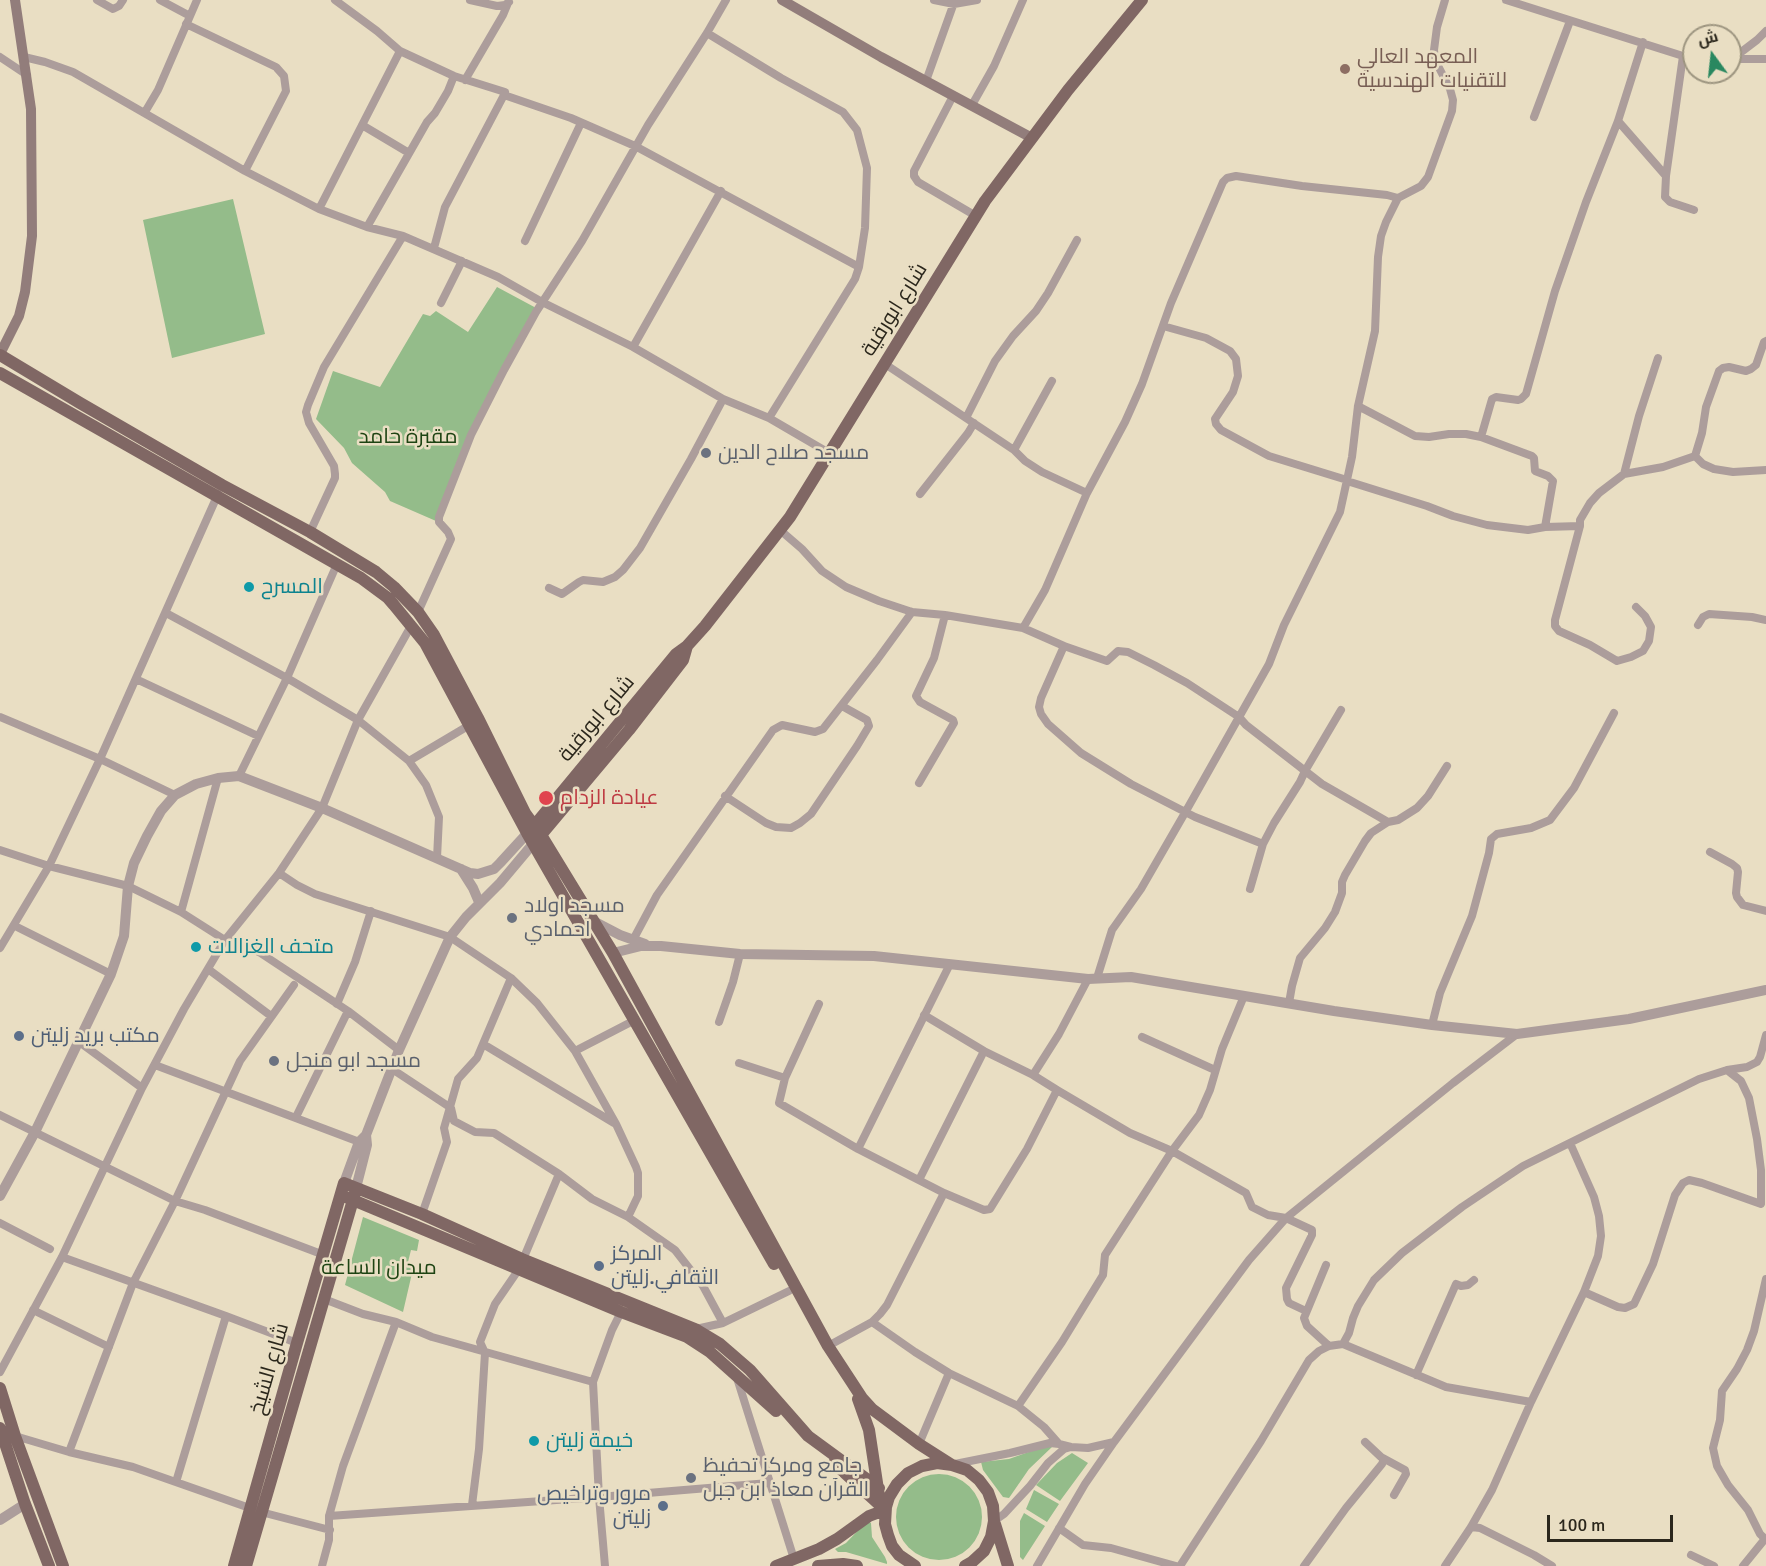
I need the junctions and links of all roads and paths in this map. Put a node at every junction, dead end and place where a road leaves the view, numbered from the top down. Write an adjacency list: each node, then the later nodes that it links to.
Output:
1 (15, 0): 29 (main road)
2 (97, 0): 3 (street)
3 (123, 0)
4 (160, 0): 19 (street)
5 (197, 0): 19 (street)
6 (335, 0): 25 (street)
7 (470, 0): 16 (street)
8 (726, 0): 23 (street)
9 (782, 0): 36 (main road)
10 (934, 0): 17 (street)
11 (977, 0): 17 (street)
12 (1023, 0): 39 (street)
13 (1142, 0): 45 (main road, شارع ابورقية)
14 (1445, 0): 51 (street)
15 (1506, 0): 18 (street)
16 (510, 1): 35 (street)
17 (954, 2): 36 (street)
18 (1517, 2): 20 (street)
19 (190, 16): 21 (street)
20 (1570, 21): 24 (street); 41 (street)
21 (186, 24): 40 (street); 48 (street)
22 (1766, 31): 26 (street)
23 (707, 33): 46 (street); 61 (street)
24 (1643, 42): 27 (street); 42 (street)
25 (400, 51): 34 (street); 44 (street)
26 (1742, 51)
27 (1682, 56)
28 (0, 57): 33 (street)
29 (24, 57): 33 (main road); 40 (street)
30 (1742, 59): 31 (street)
31 (1766, 59)
32 (1682, 63): 49 (street)
33 (27, 75): 67 (main road)
34 (454, 76): 35 (street); 47 (street)
35 (465, 80): 37 (street)
36 (926, 81): 38 (main road)
37 (504, 95): 43 (street); 59 (street)
38 (953, 96): 39 (main road); 54 (street)
39 (972, 105): 45 (main road)
40 (145, 112): 48 (street)
41 (1534, 117)
42 (1618, 122): 49 (street); 77 (street)
43 (581, 123): 46 (street); 58 (street)
44 (362, 125): 47 (street); 52 (street)
45 (1032, 138): 54 (main road, شارع ابورقية)
46 (635, 146): 50 (street); 62 (street)
47 (409, 153): 55 (street)
48 (245, 171): 52 (street)
49 (1666, 176): 53 (street)
50 (721, 191): 61 (street); 66 (street)
51 (1398, 198): 64 (street); 73 (street)
52 (319, 209): 55 (street)
53 (1694, 210)
54 (976, 216): 69 (main road, شارع ابورقية)
55 (367, 226): 56 (street)
56 (403, 236): 59 (street); 91 (street)
57 (1077, 240): 75 (street)
58 (525, 241)
59 (434, 248): 60 (street)
60 (462, 261): 62 (street); 63 (street)
61 (859, 267): 74 (street)
62 (542, 302): 66 (street); 95 (street)
63 (441, 303)
64 (1163, 326): 83 (street); 85 (street)
65 (1766, 341): 80 (street)
66 (633, 347): 72 (street)
67 (3, 357): 70 (main road); 84 (main road)
68 (1658, 358): 82 (street)
69 (885, 364): 75 (street); 79 (main road, شارع ابورقية)
70 (1, 376): 87 (main road)
71 (1052, 381): 78 (street)
72 (723, 399): 74 (street); 93 (street)
73 (1358, 406): 77 (street); 83 (street)
74 (769, 418): 79 (street)
75 (966, 418): 76 (street)
76 (974, 423): 78 (street); 86 (street)
77 (1481, 437): 89 (street)
78 (1014, 450): 85 (street)
79 (829, 453): 90 (main road, شارع ابورقية)
80 (1695, 456): 81 (street); 82 (street)
81 (1766, 470)
82 (1624, 474): 88 (street)
83 (1347, 481): 89 (street); 110 (street)
84 (222, 485): 87 (street); 91 (main road)
85 (1087, 493): 102 (street)
86 (920, 494)
87 (217, 496): 92 (main road); 97 (street)
88 (1580, 526): 89 (street); 94 (street)
89 (1545, 527)
90 (780, 530): 96 (street); 126 (main road, شارع ابورقية)
91 (310, 532): 95 (main road)
92 (337, 564): 101 (main road); 104 (street)
93 (549, 588)
94 (1636, 607)
95 (418, 612): 126 (main road)
96 (912, 612): 98 (street); 106 (street)
97 (166, 613): 104 (street); 105 (street)
98 (945, 615): 102 (street); 120 (street)
99 (1766, 620): 100 (street)
100 (1698, 625)
101 (411, 626): 111 (street); 112 (main road)
102 (1023, 628): 103 (street)
103 (1064, 646): 110 (street); 124 (street)
104 (286, 678): 111 (street); 113 (street)
105 (136, 680): 113 (street); 114 (street)
106 (842, 705): 122 (street); 122 (street)
107 (1341, 710): 117 (street)
108 (1614, 712): 166 (street)
109 (0, 717): 114 (street)
110 (1239, 717): 117 (street); 124 (street)
111 (358, 720): 115 (street); 123 (street)
112 (468, 726): 115 (street); 126 (main road)
113 (258, 736): 118 (street)
114 (100, 759): 121 (street); 131 (street)
115 (409, 761): 130 (street)
116 (1447, 766): 125 (street)
117 (1305, 771): 125 (street); 127 (street)
118 (239, 777): 119 (street); 123 (street, شارع ابورقية)
119 (218, 778): 121 (street); 139 (street)
120 (919, 783)
121 (176, 795): 134 (street)
122 (725, 796): 144 (street)
123 (321, 808): 130 (street, شارع ابورقية); 133 (street)
124 (1186, 811): 127 (street); 154 (street)
125 (1388, 822): 158 (street)
126 (534, 834): 132 (street, شارع ابورقية); 136 (street, شارع ابورقية); 140 (main road); 149 (main road)
127 (1263, 844): 135 (street)
128 (0, 850): 131 (street)
129 (1710, 852): 138 (street)
130 (437, 858): 132 (street, شارع ابورقية)
131 (50, 866): 134 (street); 141 (street)
132 (460, 868): 136 (street)
133 (279, 873): 137 (street); 143 (street)
134 (128, 886): 139 (street); 152 (street)
135 (1250, 889)
136 (479, 903): 142 (street, شارع ابورقية)
137 (371, 911): 142 (street); 159 (street)
138 (1766, 911)
139 (181, 912): 143 (street)
140 (595, 922): 144 (street); 147 (main road)
141 (15, 926): 146 (street); 152 (street)
142 (450, 937): 153 (street); 172 (street, شارع ابورقية)
143 (225, 940): 151 (street); 159 (street)
144 (633, 940): 145 (street)
145 (651, 946): 147 (street); 148 (street)
146 (0, 948)
147 (613, 953): 149 (main road); 227 (main road)
148 (740, 954): 150 (street); 165 (street)
149 (599, 959): 164 (main road)
150 (950, 964): 154 (street); 162 (street)
151 (208, 969): 163 (street); 176 (street)
152 (111, 974): 170 (street)
153 (511, 978): 171 (street); 173 (street)
154 (1092, 978): 157 (street); 180 (street)
155 (294, 985): 163 (street)
156 (1766, 990): 167 (street)
157 (1244, 996): 158 (street); 178 (street)
158 (1289, 1003): 166 (street)
159 (337, 1004): 161 (street)
160 (819, 1004): 181 (street)
161 (348, 1011): 172 (street); 187 (street)
162 (924, 1015): 174 (street); 192 (street)
163 (271, 1016): 184 (street)
164 (634, 1020): 173 (street); 214 (main road)
165 (718, 1023)
166 (1432, 1025): 167 (street)
167 (1517, 1034): 204 (street)
168 (1766, 1035): 179 (street)
169 (1142, 1037): 178 (street)
170 (78, 1041): 182 (street); 189 (street)
171 (483, 1044): 185 (street); 188 (street)
172 (399, 1050): 177 (street, شارع ابورقية)
173 (574, 1051): 188 (street)
174 (984, 1051): 180 (street); 196 (street)
175 (739, 1063): 181 (street)
176 (156, 1065): 182 (street); 184 (street)
177 (392, 1069): 185 (street); 190 (street, شارع ابورقية)
178 (1215, 1070): 193 (street)
179 (1727, 1070): 191 (street); 201 (street)
180 (1033, 1075): 183 (street)
181 (785, 1078): 192 (street)
182 (142, 1088): 194 (street)
183 (1057, 1090): 193 (street); 198 (street)
184 (226, 1092): 187 (street); 200 (street)
185 (451, 1108): 195 (street); 202 (street)
186 (0, 1115): 189 (street)
187 (297, 1117): 190 (street)
188 (616, 1124): 203 (street)
189 (35, 1132): 194 (street); 199 (street)
190 (364, 1141): 197 (street, شارع ابورقية)
191 (1570, 1143): 215 (street); 226 (street)
192 (858, 1149): 196 (street)
193 (1172, 1151): 204 (street); 238 (street)
194 (106, 1166): 200 (street); 208 (street)
195 (559, 1174): 203 (street); 209 (street)
196 (919, 1180): 198 (street)
197 (349, 1191): 202 (main road); 207 (main road, شارع الشيخ); 209 (main road); 216 (main road, شارع الشيخ)
198 (944, 1193): 222 (street)
199 (0, 1196)
200 (175, 1201): 207 (street); 213 (street)
201 (1764, 1205): 215 (street)
202 (422, 1214): 209 (main road)
203 (628, 1217): 223 (street)
204 (1286, 1218): 218 (street); 240 (street)
205 (0, 1223): 206 (street)
206 (50, 1249)
207 (324, 1255): 225 (main road, شارع الشيخ)
208 (62, 1257): 213 (street); 217 (street)
209 (521, 1264): 219 (main road); 224 (main road); 230 (street)
210 (1326, 1265): 218 (street)
211 (1766, 1279): 263 (street)
212 (1474, 1280): 234 (street)
213 (133, 1283): 220 (street); 229 (street)
214 (789, 1291): 223 (street); 250 (main road)
215 (1584, 1292): 237 (street)
216 (324, 1299): 221 (street); 256 (main road, شارع الشيخ)
217 (33, 1310): 229 (street); 231 (street)
218 (1306, 1311): 228 (street)
219 (621, 1312): 233 (main road); 235 (street)
220 (226, 1316): 225 (street); 248 (street)
221 (396, 1322): 230 (street); 257 (street)
222 (872, 1322): 227 (street); 232 (street)
223 (723, 1323): 224 (street)
224 (695, 1329): 250 (main road)
225 (297, 1343): 256 (main road, شارع الشيخ)
226 (1343, 1344): 228 (street); 234 (street)
227 (828, 1346): 242 (main road)
228 (1329, 1346): 280 (street)
229 (109, 1347): 245 (street)
230 (485, 1353): 235 (street); 254 (street)
231 (0, 1372)
232 (949, 1373): 238 (street); 242 (street)
233 (736, 1374): 249 (street); 255 (main road)
234 (1416, 1375): 237 (street)
235 (593, 1382): 252 (street)
236 (0, 1388): 239 (main road)
237 (1531, 1402): 260 (street)
238 (1018, 1406): 243 (street)
239 (4, 1435): 245 (street); 253 (main road); 269 (main road)
240 (1114, 1442): 244 (street); 261 (street)
241 (1365, 1442): 246 (street)
242 (919, 1444): 247 (main road)
243 (1059, 1444): 244 (street); 247 (street)
244 (1071, 1447): 259 (street)
245 (69, 1452): 248 (street)
246 (1384, 1459): 251 (street); 281 (street)
247 (952, 1465): 255 (main road); 259 (main road)
248 (176, 1482): 256 (street)
249 (769, 1483): 252 (street); 265 (street)
250 (877, 1486): 255 (main road)
251 (1394, 1495)
252 (598, 1497): 254 (street); 273 (street)
253 (25, 1504): 258 (street); 268 (main road)
254 (472, 1505): 257 (street)
255 (886, 1507): 265 (main road); 266 (main road)
256 (255, 1510): 262 (street); 270 (main road, شارع الشيخ); 271 (main road, شارع الشيخ)
257 (329, 1516): 262 (street)
258 (0, 1520)
259 (994, 1521): 277 (main road); 278 (main road)
260 (1471, 1527): 282 (street); 283 (street)
261 (1059, 1528): 279 (street); 280 (street)
262 (330, 1530): 272 (street)
263 (1765, 1540): 285 (street)
264 (1691, 1555): 284 (street)
265 (794, 1559): 274 (main road)
266 (910, 1564)
267 (842, 1565): 275 (main road); 276 (main road)
268 (49, 1566)
269 (63, 1566)
270 (234, 1566)
271 (246, 1566)
272 (322, 1566)
273 (605, 1566)
274 (776, 1566)
275 (818, 1566)
276 (857, 1566)
277 (965, 1566)
278 (1008, 1566)
279 (1037, 1566)
280 (1178, 1566)
281 (1305, 1566)
282 (1445, 1566)
283 (1552, 1566)
284 (1714, 1566)
285 (1743, 1566)

